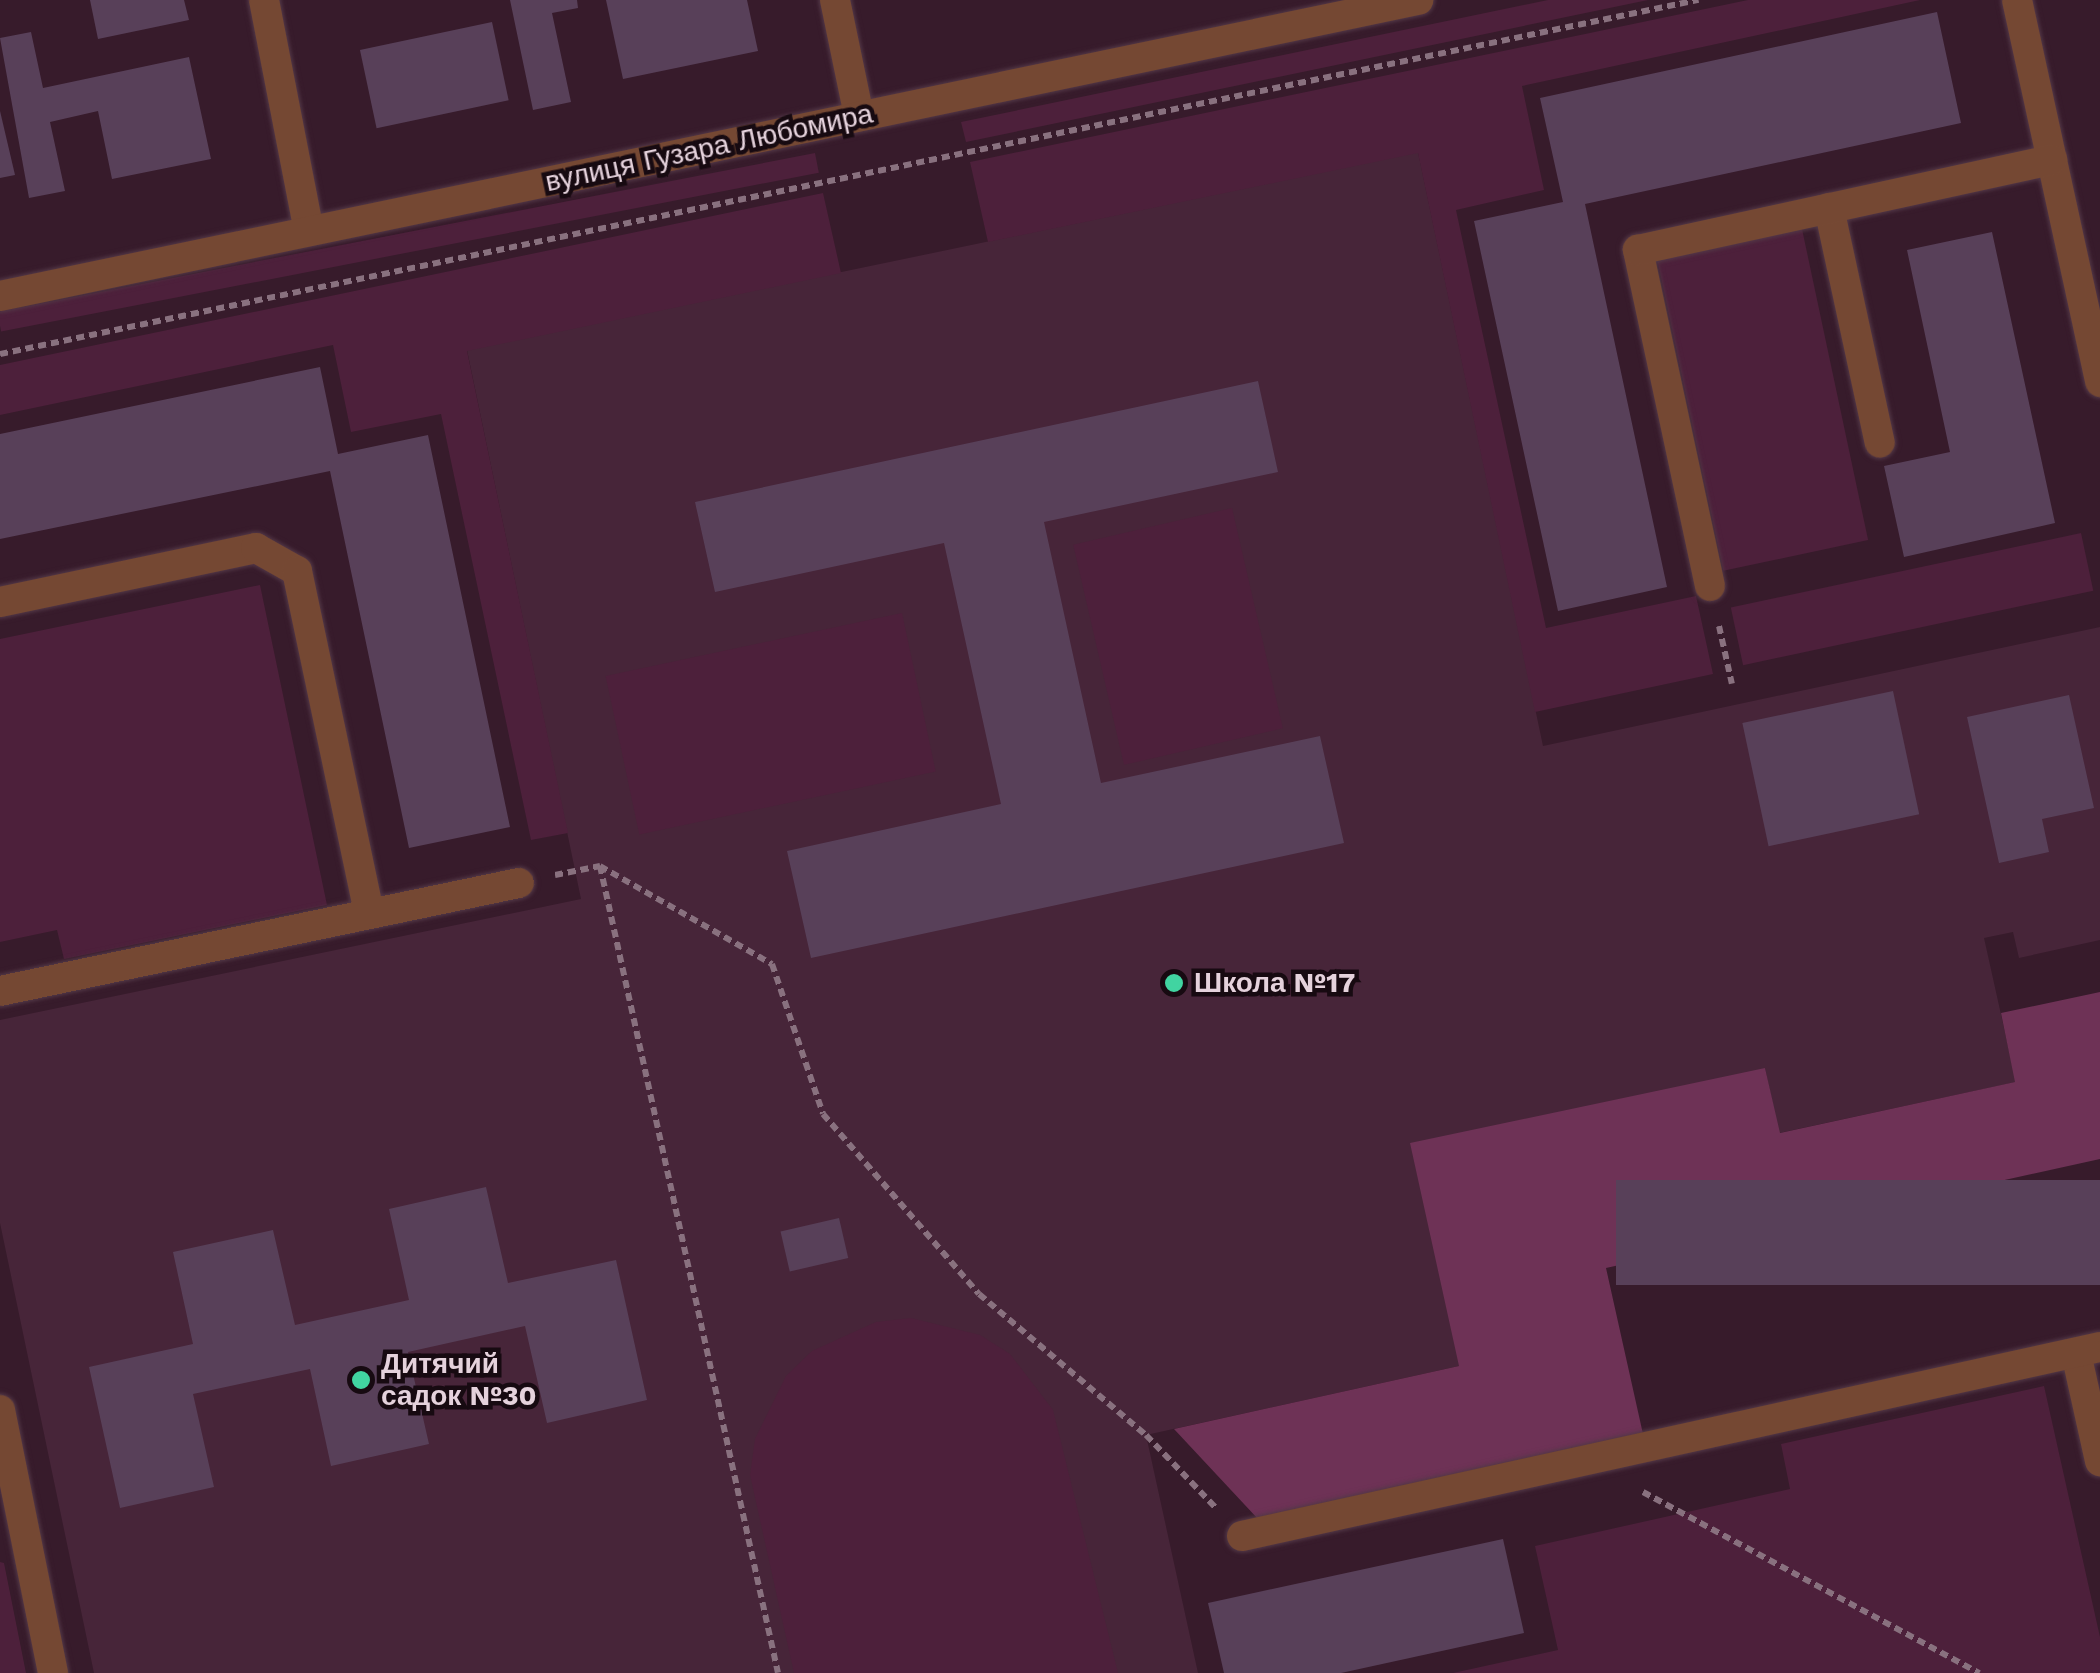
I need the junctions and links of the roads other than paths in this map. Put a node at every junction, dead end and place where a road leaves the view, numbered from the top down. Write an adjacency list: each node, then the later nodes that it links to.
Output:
1 (264, 0): 8 (street)
2 (834, 0): 5 (street)
3 (2018, 0): 6 (street)
4 (1404, 1): 5 (street, вулиця Гузара Любомира)
5 (859, 116): 8 (street, вулиця Гузара Любомира)
6 (2052, 160): 7 (street); 10 (street)
7 (1829, 208): 11 (street); 12 (street)
8 (310, 232): 9 (street, вулиця Гузара Любомира)
9 (0, 296)
10 (2100, 382)
11 (1880, 443)
12 (1710, 586)
13 (0, 602): 15 (street)
14 (519, 883): 15 (street)
15 (368, 914): 16 (street)
16 (0, 991)
17 (2088, 1350): 19 (street); 21 (street)
18 (0, 1410): 20 (street)
19 (2100, 1461)
20 (8, 1492): 22 (street)
21 (1242, 1536)
22 (53, 1673)

